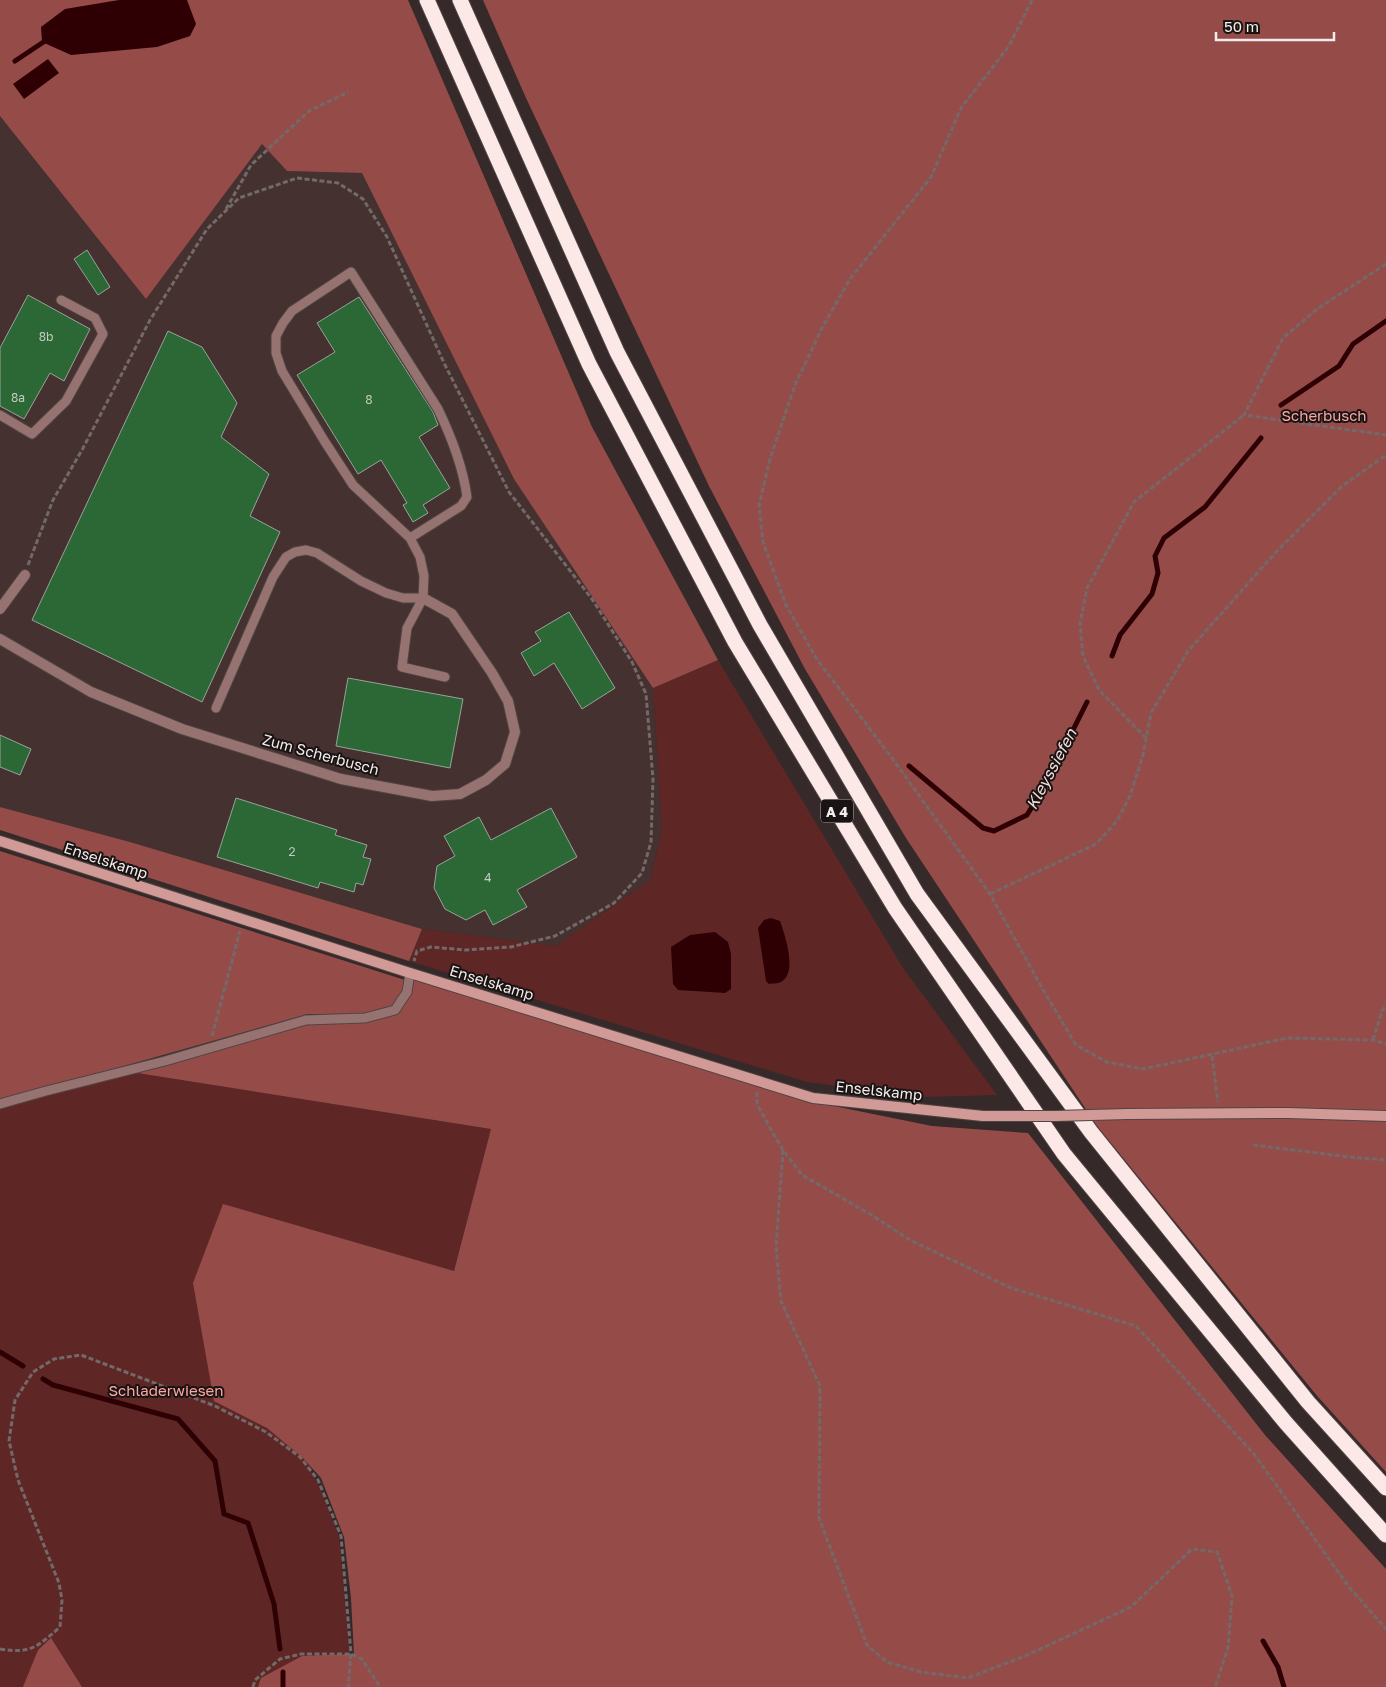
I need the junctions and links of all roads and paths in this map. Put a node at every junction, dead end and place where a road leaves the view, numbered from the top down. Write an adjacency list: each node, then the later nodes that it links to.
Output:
1 (427, 0): 37 (highway, A 4)
2 (460, 0): 36 (highway, A 4)
3 (1032, 0): 21 (path)
4 (348, 92): 5 (path)
5 (223, 214)
6 (1386, 264): 9 (path)
7 (61, 300): 8 (lane)
8 (0, 415)
9 (1244, 415): 10 (path); 19 (path)
10 (1386, 435)
11 (1386, 455): 19 (path)
12 (410, 538): 12 (lane); 14 (lane)
13 (25, 575): 15 (street)
14 (422, 598): 16 (street, Zum Scherbusch); 17 (lane); 18 (lane)
15 (0, 609)
16 (0, 639)
17 (445, 677)
18 (216, 708)
19 (1146, 738): 21 (path)
20 (0, 841): 22 (main road, Enselskamp)
21 (990, 894): 28 (path)
22 (244, 919): 23 (main road, Enselskamp); 27 (path)
23 (410, 972): 27 (lane); 29 (main road, Enselskamp)
24 (1386, 1004): 25 (path)
25 (1373, 1040): 26 (path); 28 (path)
26 (1386, 1044)
27 (208, 1048): 30 (lane)
28 (1212, 1056): 31 (path)
29 (757, 1081): 31 (main road, Enselskamp, bridge); 34 (path)
30 (0, 1104)
31 (1219, 1113): 32 (main road, Enselskamp)
32 (1386, 1116)
33 (1253, 1145): 35 (path)
34 (783, 1150): 38 (path); 44 (path)
35 (1386, 1160)
36 (1386, 1488)
37 (1386, 1535)
38 (1386, 1629)
39 (0, 1649): 40 (path)
40 (351, 1654): 41 (path); 42 (path); 43 (path)
41 (253, 1687)
42 (348, 1687)
43 (380, 1687)
44 (1216, 1687)

